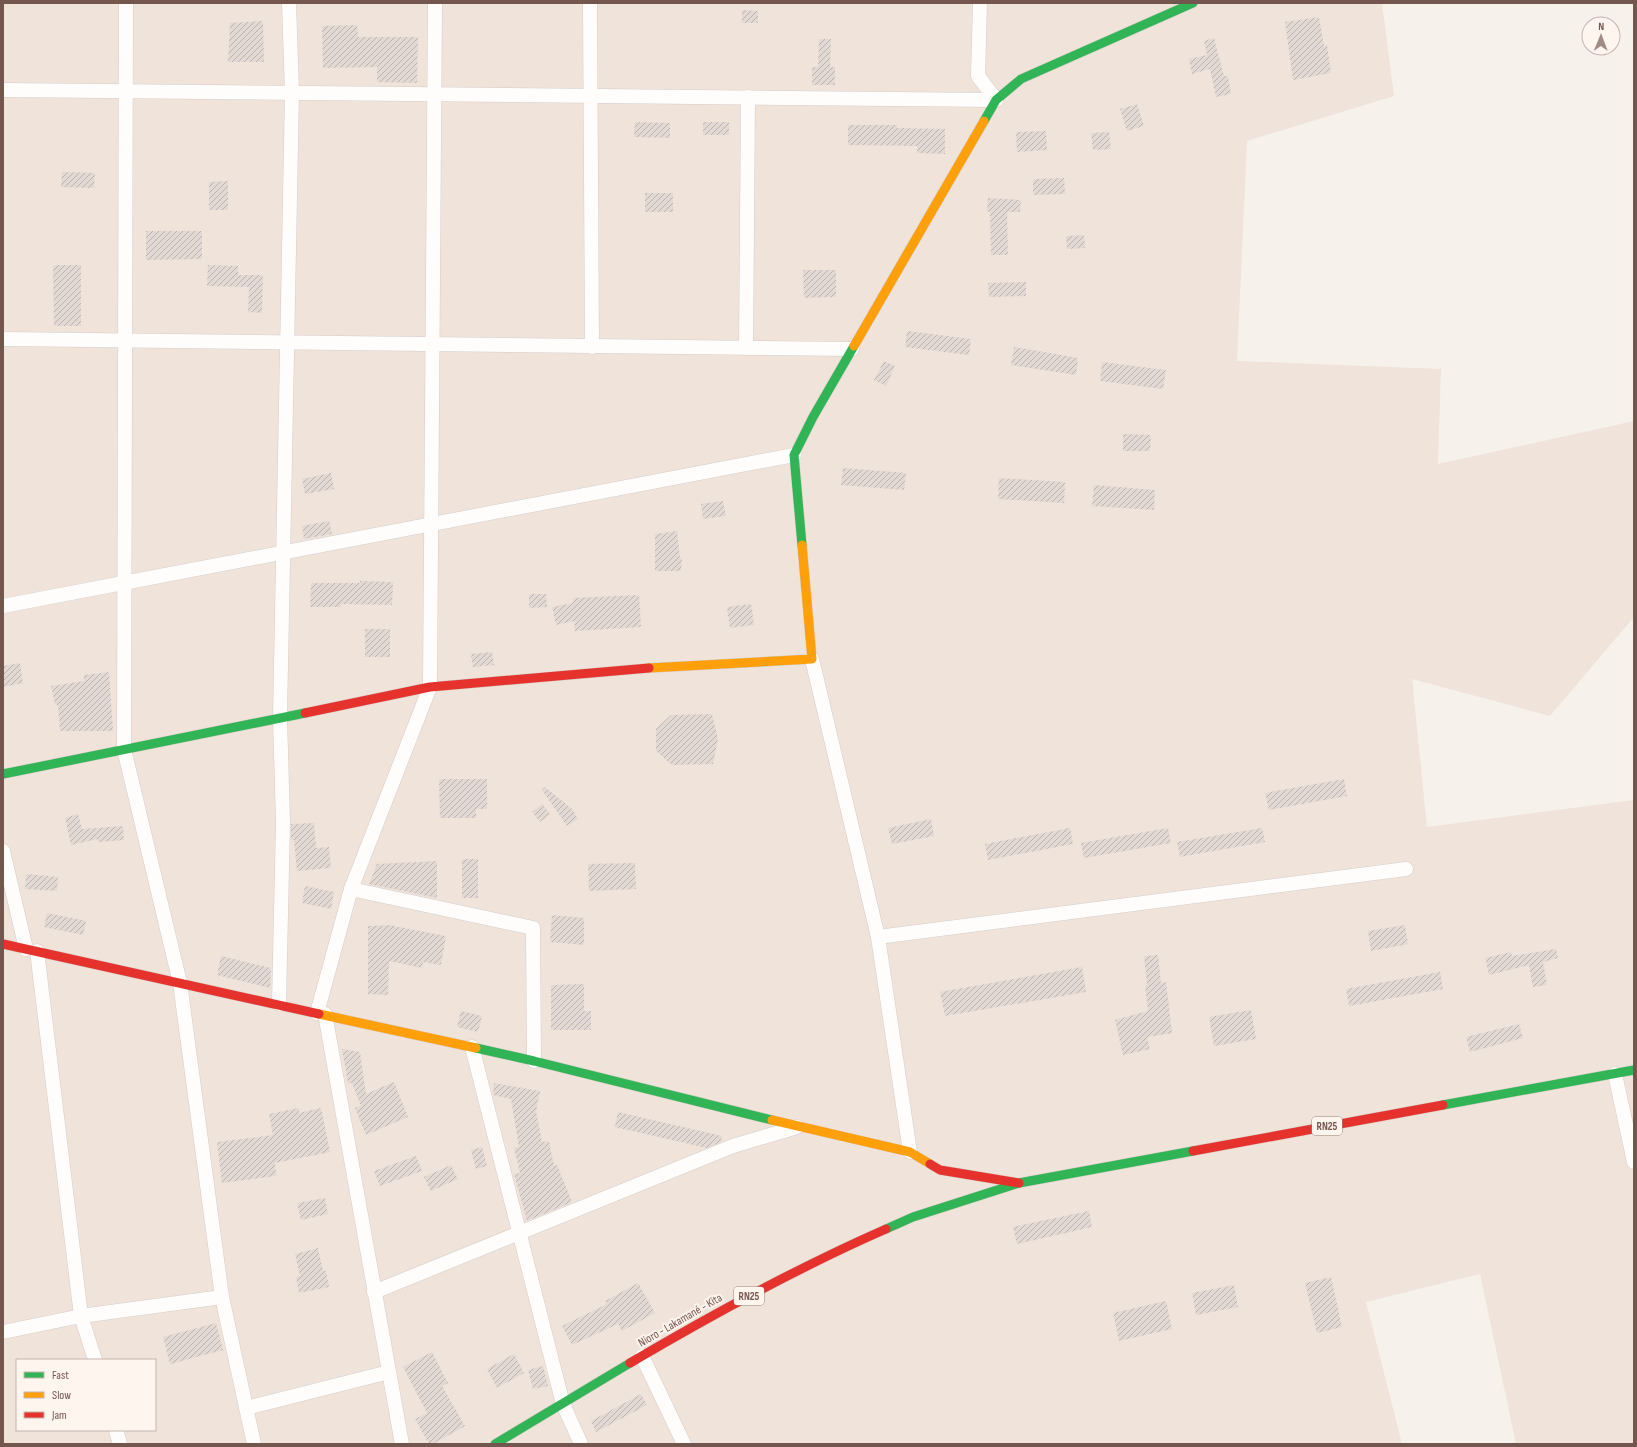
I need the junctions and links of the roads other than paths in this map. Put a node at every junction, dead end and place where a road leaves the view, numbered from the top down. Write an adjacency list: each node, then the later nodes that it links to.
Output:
1 (126, 3): 8 (street)
2 (289, 3): 9 (street)
3 (435, 3): 10 (street)
4 (590, 3): 11 (street)
5 (980, 3): 13 (street)
6 (1193, 3): 13 (main road)
7 (3, 90): 8 (street)
8 (126, 91): 9 (street); 15 (street)
9 (292, 93): 10 (street); 16 (street)
10 (434, 94): 11 (street); 17 (street)
11 (591, 96): 12 (street); 18 (street)
12 (748, 97): 13 (street); 19 (street)
13 (996, 100): 20 (main road)
14 (3, 339): 15 (street)
15 (125, 341): 16 (street); 24 (street)
16 (287, 343): 17 (street); 23 (street)
17 (432, 344): 18 (street); 22 (street)
18 (592, 346): 19 (street)
19 (746, 348): 20 (street)
20 (852, 350): 21 (main road)
21 (794, 455): 22 (street); 26 (main road)
22 (431, 526): 23 (street); 27 (street)
23 (283, 553): 24 (street); 28 (street)
24 (124, 583): 25 (street); 29 (street)
25 (3, 606)
26 (812, 659): 27 (main road); 34 (street)
27 (430, 687): 28 (main road); 33 (street)
28 (280, 717): 29 (main road); 38 (street)
29 (124, 749): 30 (main road); 37 (street)
30 (3, 774)
31 (3, 851): 36 (street)
32 (1406, 869): 34 (street)
33 (351, 889): 39 (street); 41 (street)
34 (878, 937): 45 (street)
35 (3, 944): 36 (main road)
36 (31, 950): 37 (main road); 51 (street)
37 (180, 983): 38 (main road); 50 (street)
38 (279, 1004): 39 (main road)
39 (321, 1014): 40 (main road); 49 (street)
40 (472, 1047): 41 (main road); 48 (street)
41 (534, 1061): 44 (main road)
42 (1634, 1070): 43 (main road, RN25)
43 (1615, 1074): 46 (street); 47 (main road, RN25)
44 (800, 1126): 45 (main road); 48 (street)
45 (910, 1152): 47 (main road)
46 (1634, 1162)
47 (1020, 1182): 53 (main road, Nioro - Lakamané - Kita / RN25)
48 (519, 1233): 49 (street); 56 (street)
49 (374, 1292): 55 (street)
50 (222, 1297): 51 (street); 57 (street)
51 (81, 1316): 52 (street); 54 (street)
52 (3, 1332)
53 (642, 1356): 56 (main road, Nioro - Lakamané - Kita / RN25); 64 (street)
54 (95, 1359)
55 (389, 1372): 57 (street); 61 (street)
56 (563, 1404): 62 (main road, Nioro - Lakamané - Kita / RN25); 63 (street)
57 (246, 1408): 60 (street)
58 (116, 1431): 59 (street)
59 (120, 1444)
60 (254, 1444)
61 (402, 1444)
62 (495, 1444)
63 (581, 1444)
64 (684, 1444)

